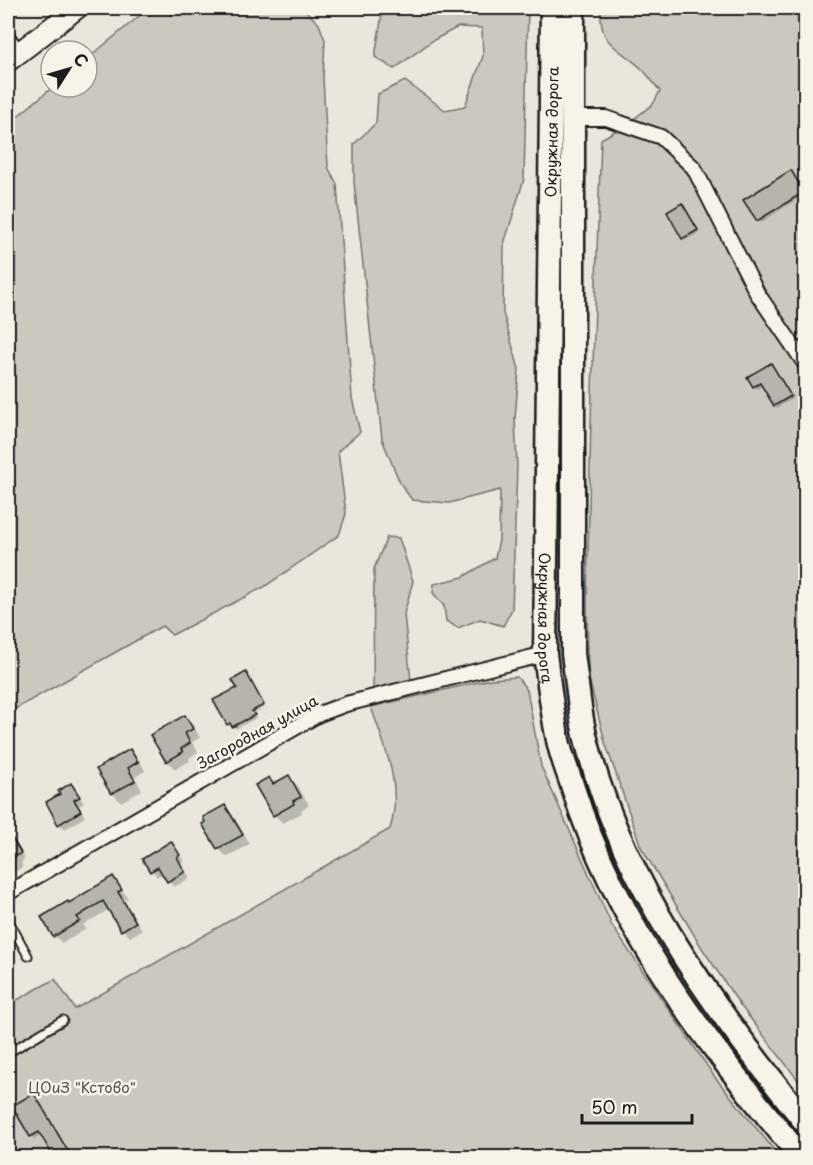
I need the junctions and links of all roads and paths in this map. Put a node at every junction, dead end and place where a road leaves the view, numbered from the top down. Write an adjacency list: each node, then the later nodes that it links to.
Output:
1 (76, 8): 5 (main road)
2 (552, 8): 8 (main road, Окружная дорога)
3 (573, 8): 6 (main road, Окружная дорога)
4 (8, 32): 5 (lane)
5 (14, 56)
6 (573, 118): 7 (street); 14 (main road, Окружная дорога)
7 (806, 365)
8 (545, 654): 9 (street, Загородная улица); 15 (main road, Окружная дорога)
9 (8, 893)
10 (8, 920): 11 (lane)
11 (28, 956)
12 (63, 1020): 13 (lane)
13 (8, 1053)
14 (806, 1123)
15 (802, 1158)

